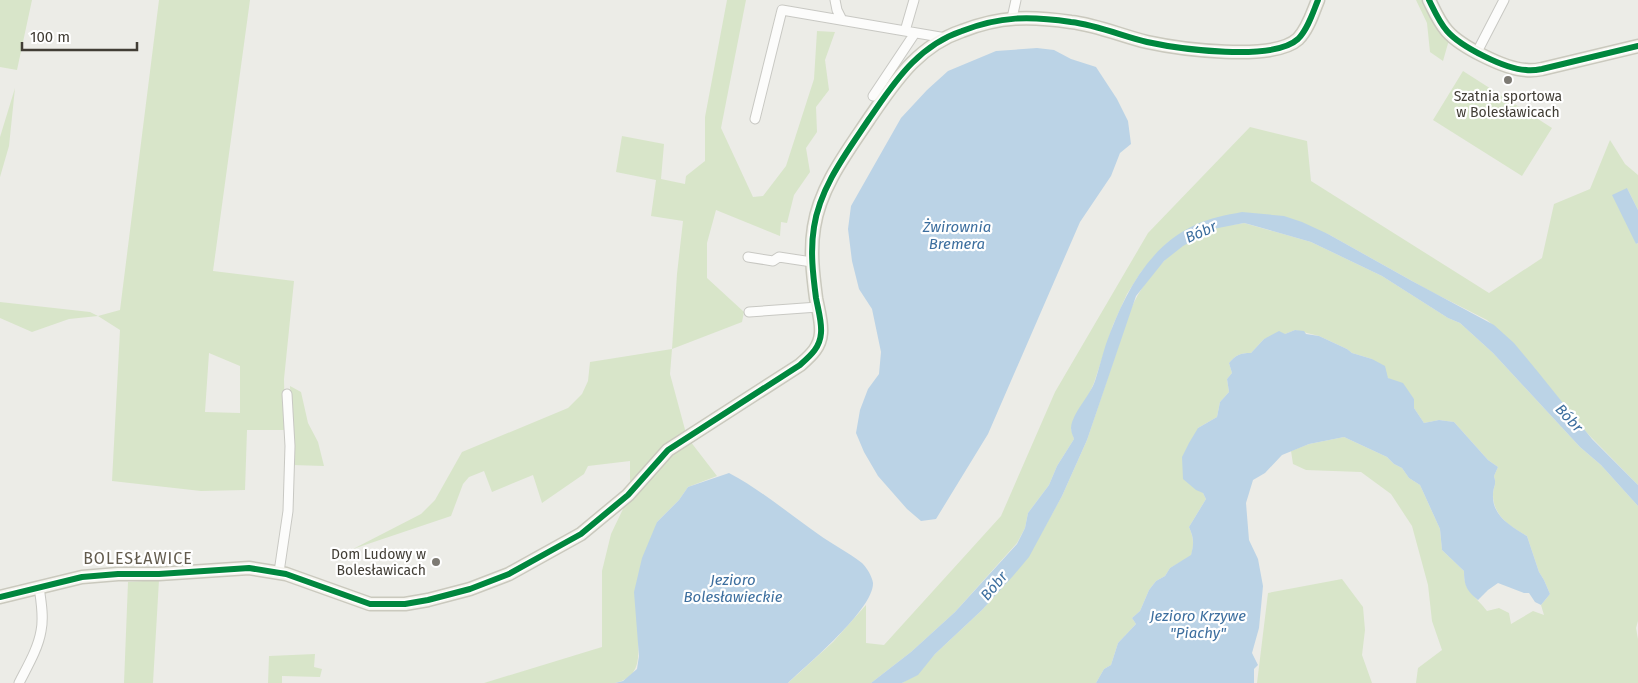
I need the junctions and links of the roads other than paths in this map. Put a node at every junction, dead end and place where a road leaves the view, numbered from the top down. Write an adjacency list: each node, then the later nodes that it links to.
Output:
1 (835, 0): 8 (street)
2 (914, 0): 9 (street)
3 (1016, 0): 7 (street)
4 (1318, 0): 7 (street)
5 (1430, 0): 13 (street)
6 (1504, 0): 13 (street)
7 (1012, 18): 11 (street)
8 (842, 20): 9 (street); 15 (street)
9 (905, 31): 10 (street)
10 (915, 33): 11 (street); 14 (street)
11 (946, 38): 17 (street)
12 (1638, 46): 13 (street)
13 (1477, 52)
14 (873, 96)
15 (755, 119)
16 (748, 257): 17 (street)
17 (812, 262): 18 (street)
18 (818, 306): 19 (street); 21 (street)
19 (749, 312)
20 (287, 394): 21 (street)
21 (279, 572): 22 (street)
22 (39, 587): 23 (street); 24 (street)
23 (0, 597)
24 (19, 683)

